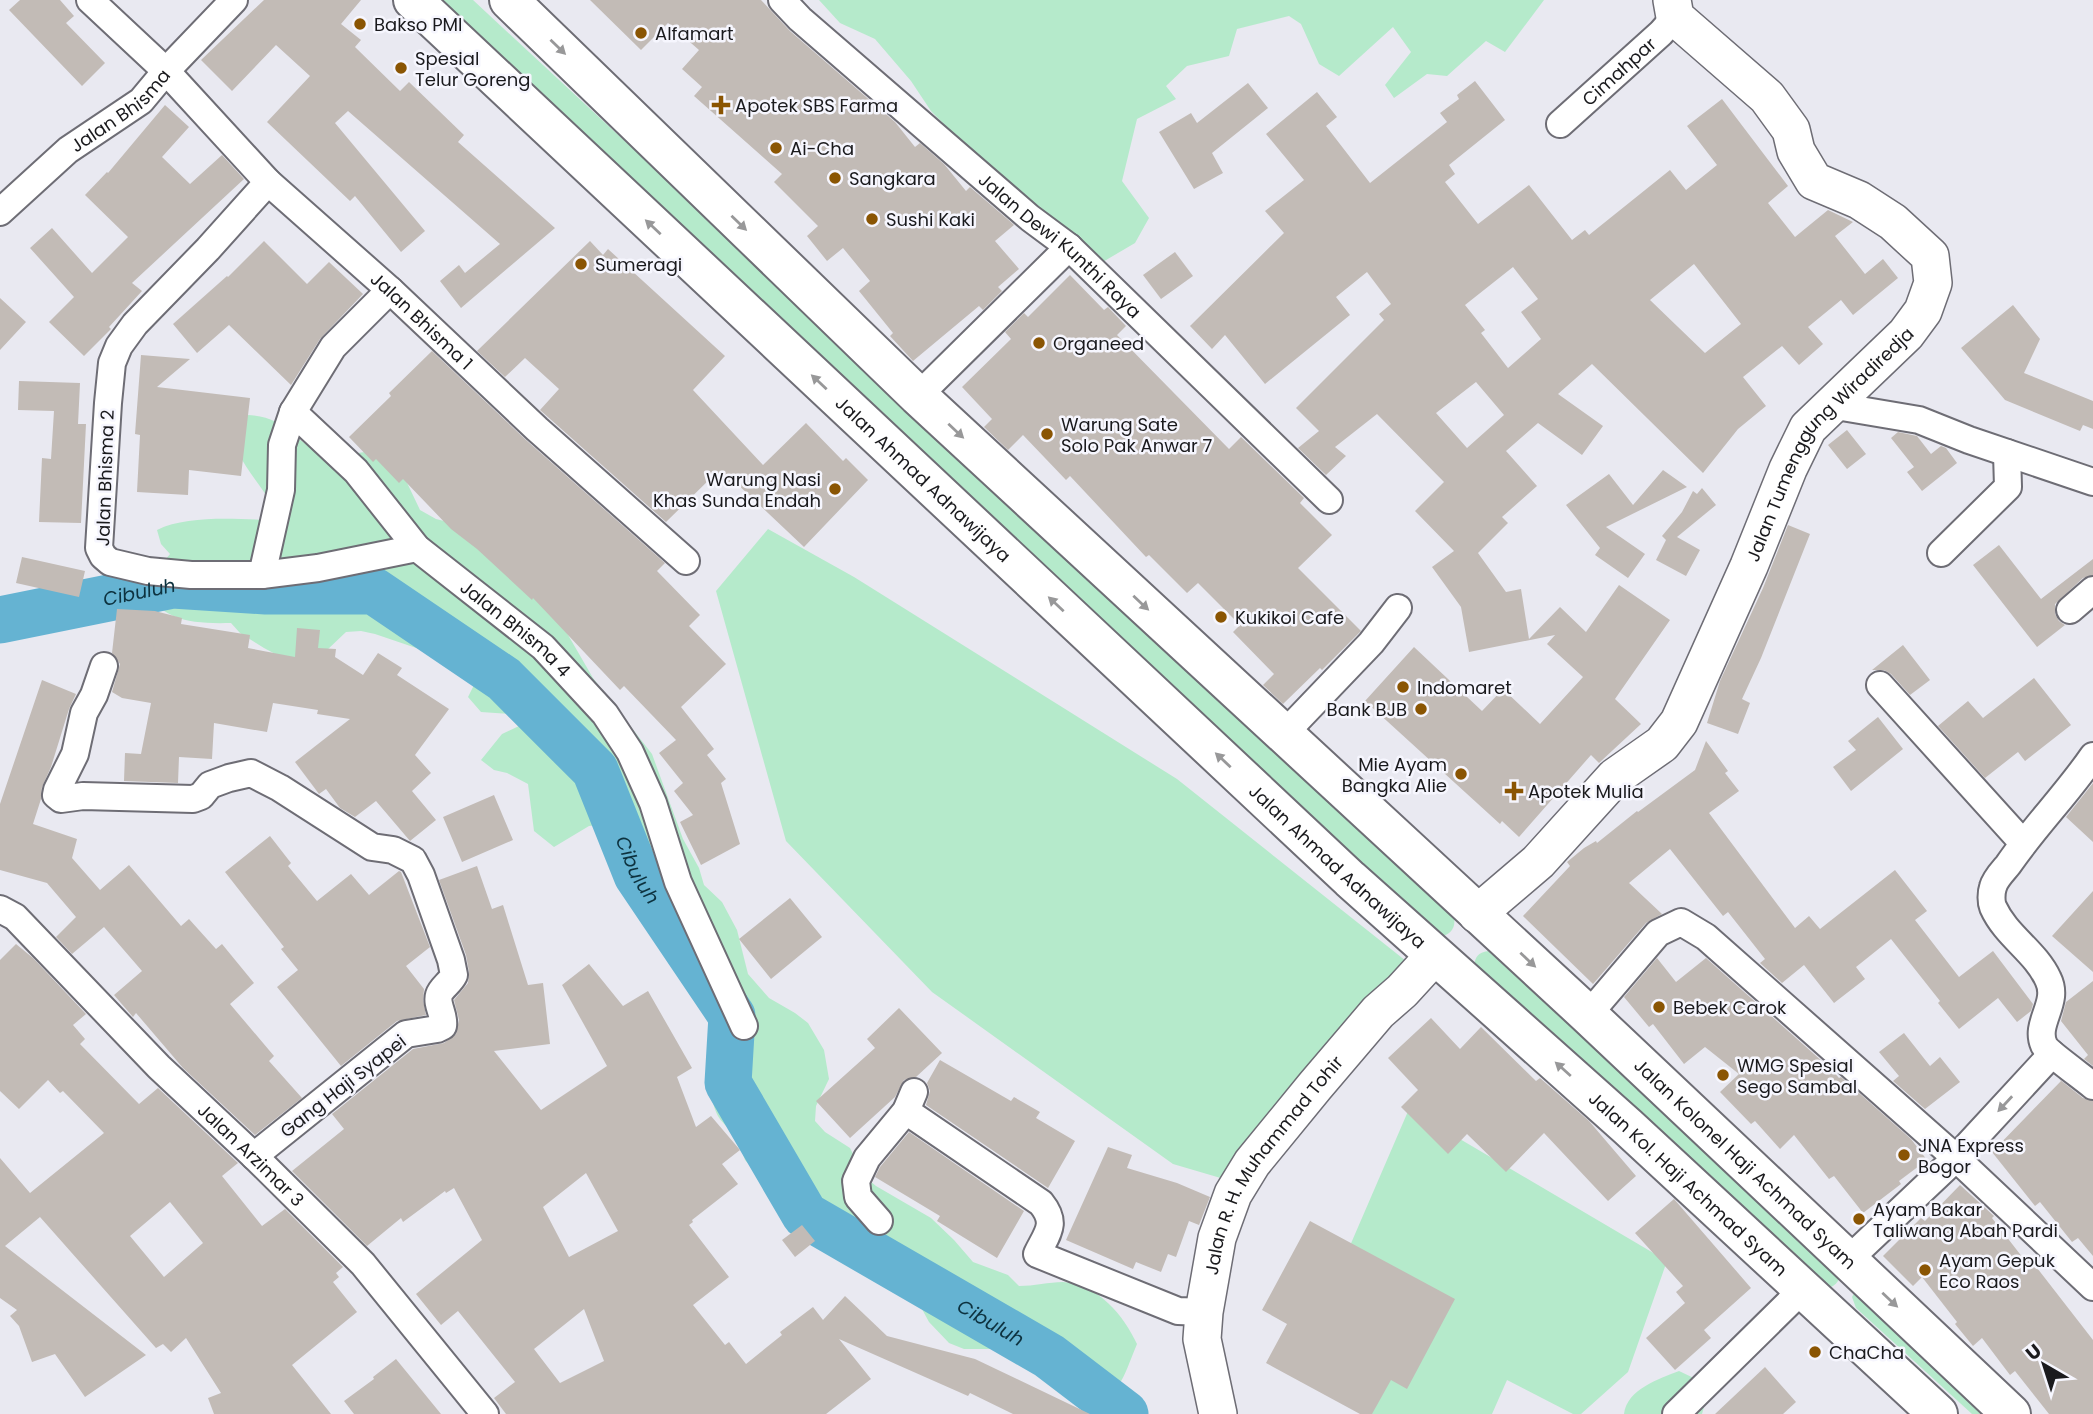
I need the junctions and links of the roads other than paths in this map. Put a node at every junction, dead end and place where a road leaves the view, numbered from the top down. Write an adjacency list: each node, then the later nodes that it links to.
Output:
1 (90, 0): 7 (street, Jalan Bhisma 1)
2 (232, 0): 7 (street, Jalan Bhisma)
3 (413, 0): 33 (main road, Jalan Ahmad Adnawijaya, one-way to 3)
4 (509, 0): 13 (main road, one-way to 13)
5 (782, 0): 11 (street, Jalan Dewi Kunthi Raya)
6 (1673, 9): 8 (street, Cimahpar); 14 (street, Jalan Tumenggung Wiradiredja)
7 (166, 71): 9 (street, Jalan Bhisma 1); 10 (street, Jalan Bhisma)
8 (1560, 124)
9 (268, 182): 12 (street, Jalan Bhisma 1); 22 (street, Jalan Bhisma 2)
10 (0, 212)
11 (1069, 247): 13 (street); 18 (street, Jalan Dewi Kunthi Raya)
12 (390, 290): 15 (street); 21 (street, Jalan Bhisma 1)
13 (918, 396): 28 (main road, one-way to 28)
14 (1830, 405): 16 (street); 31 (street, Jalan Tumenggung Wiradiredja)
15 (293, 412): 19 (street, Jalan Bhisma 4); 22 (street)
16 (2007, 453): 17 (street); 20 (street)
17 (2093, 482)
18 (1329, 500)
19 (417, 548): 22 (street, Jalan Bhisma 2); 35 (street, Jalan Bhisma 4)
20 (1941, 553)
21 (686, 561)
22 (262, 575)
23 (2093, 590): 25 (street)
24 (1398, 608): 28 (street)
25 (2070, 610)
26 (104, 666): 38 (street, Gang Haji Syapei)
27 (1880, 685): 30 (street)
28 (1283, 735): 31 (main road)
29 (2093, 756): 30 (street)
30 (2023, 843): 36 (street)
31 (1477, 914): 34 (main road, Jalan Kolonel Haji Achmad Syam, one-way to 34)
32 (5, 920): 38 (street, Jalan Arzimar 3)
33 (1435, 955): 43 (main road, Jalan Kol. Haji Achmad Syam, one-way to 33); 44 (street, Jalan R. H. Muhammad Tohir)
34 (1588, 1015): 39 (street); 41 (main road, Jalan Kolonel Haji Achmad Syam)
35 (744, 1026)
36 (2052, 1054): 37 (street); 39 (street, one-way to 39)
37 (2093, 1086)
38 (254, 1156): 45 (street, Jalan Arzimar 3)
39 (1956, 1158): 41 (street); 42 (street)
40 (879, 1221): 44 (street)
41 (1847, 1261): 49 (main road, Jalan Kolonel Haji Achmad Syam, one-way to 49)
42 (2093, 1287)
43 (1803, 1289): 47 (street); 48 (main road, Jalan Kol. Haji Achmad Syam)
44 (1204, 1312): 46 (street, Jalan R. H. Muhammad Tohir)
45 (478, 1412)
46 (1218, 1414)
47 (1676, 1414)
48 (1938, 1414)
49 (2011, 1414)

